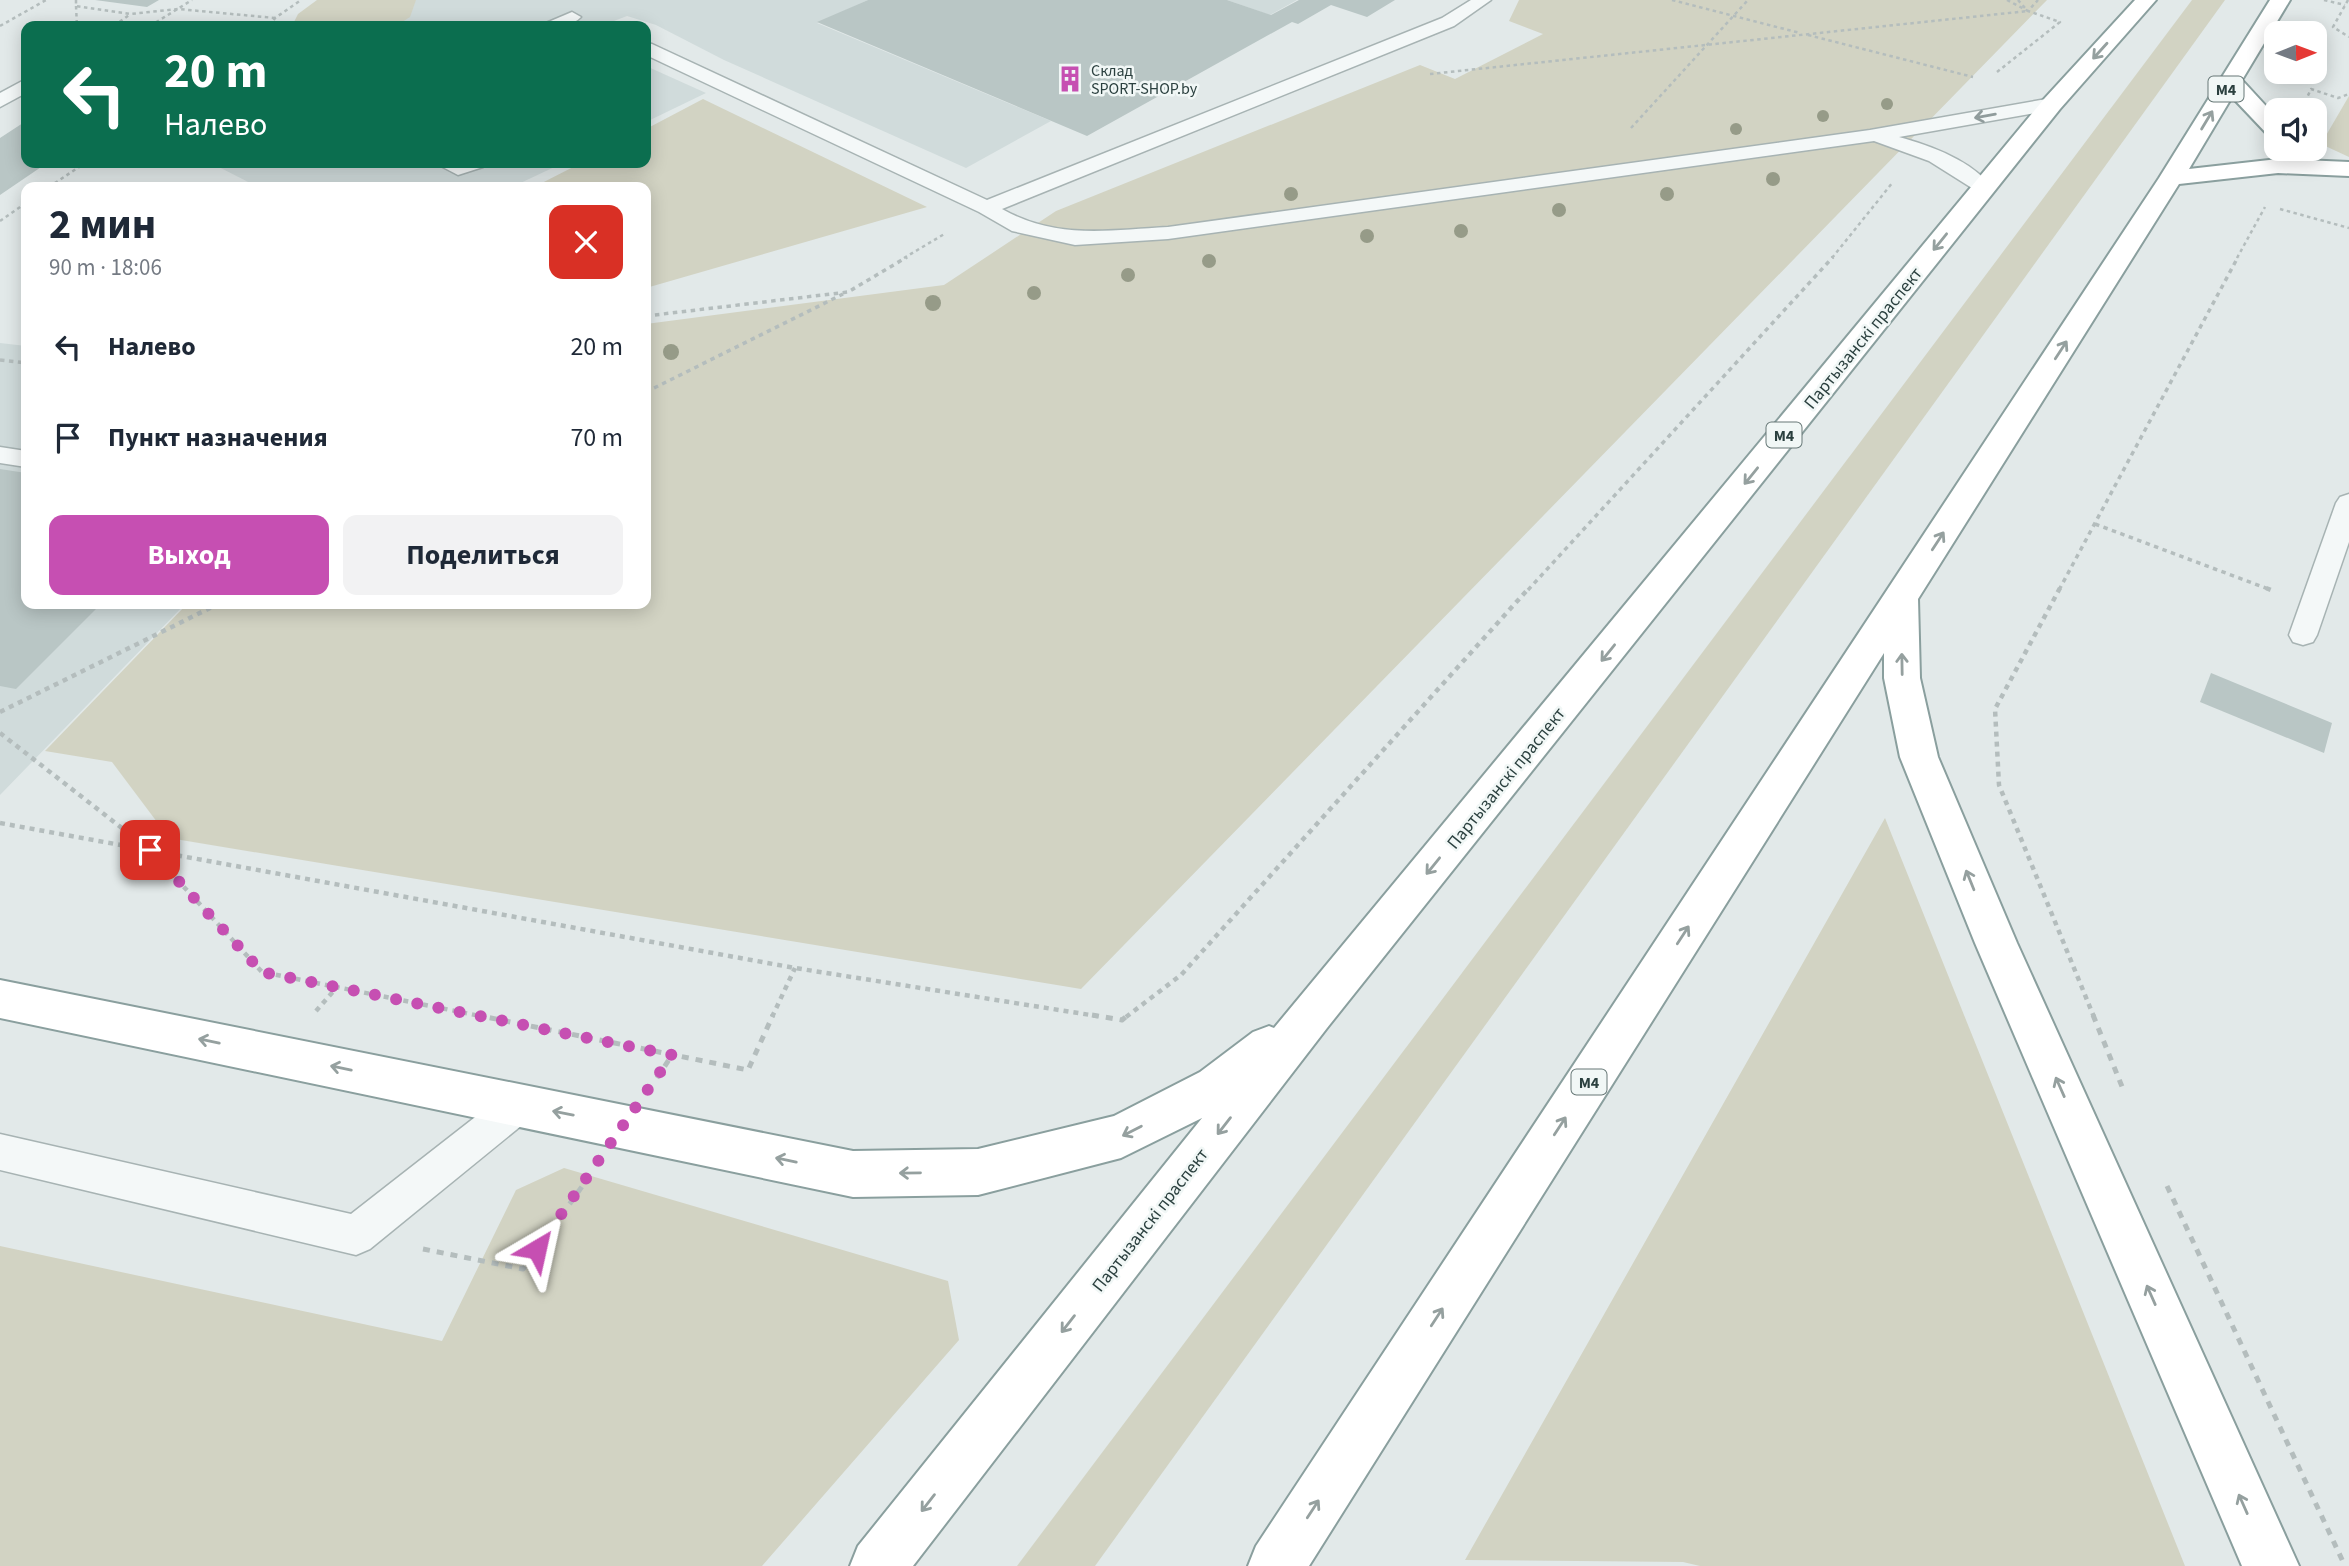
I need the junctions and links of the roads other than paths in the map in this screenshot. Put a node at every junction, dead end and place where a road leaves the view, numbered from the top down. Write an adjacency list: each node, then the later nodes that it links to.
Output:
1 (1483, 0): 17 (lane)
2 (2146, 0): 10 (highway, Партызанскі праспект / М4, one-way to 10)
3 (2280, 0): 7 (highway, М4)
4 (572, 17): 5 (lane)
5 (561, 21)
6 (651, 50): 17 (lane)
7 (2231, 80): 11 (highway); 15 (highway, М4, one-way to 7)
8 (21, 88): 9 (lane)
9 (0, 101)
10 (2052, 104): 12 (lane, one-way to 12); 16 (highway, Партызанскі праспект / М4)
11 (2264, 119)
12 (1870, 135): 16 (lane); 17 (lane)
13 (2327, 158): 14 (highway)
14 (2349, 167): 15 (highway)
15 (2171, 178): 21 (highway, М4, one-way to 15)
16 (1983, 189): 24 (highway, Партызанскі праспект / М4, one-way to 24)
17 (986, 208)
18 (0, 455): 19 (lane)
19 (21, 458)
20 (2349, 503): 22 (lane)
21 (1901, 598): 28 (highway, М4, one-way to 21); 29 (highway, one-way to 21)
22 (2303, 635)
23 (0, 999): 25 (highway, one-way to 23)
24 (1312, 1014): 25 (highway, one-way to 25); 27 (highway, Партызанскі праспект / М4, one-way to 27)
25 (519, 1105): 26 (lane)
26 (0, 1152)
27 (878, 1566)
28 (1276, 1566)
29 (2271, 1566)

